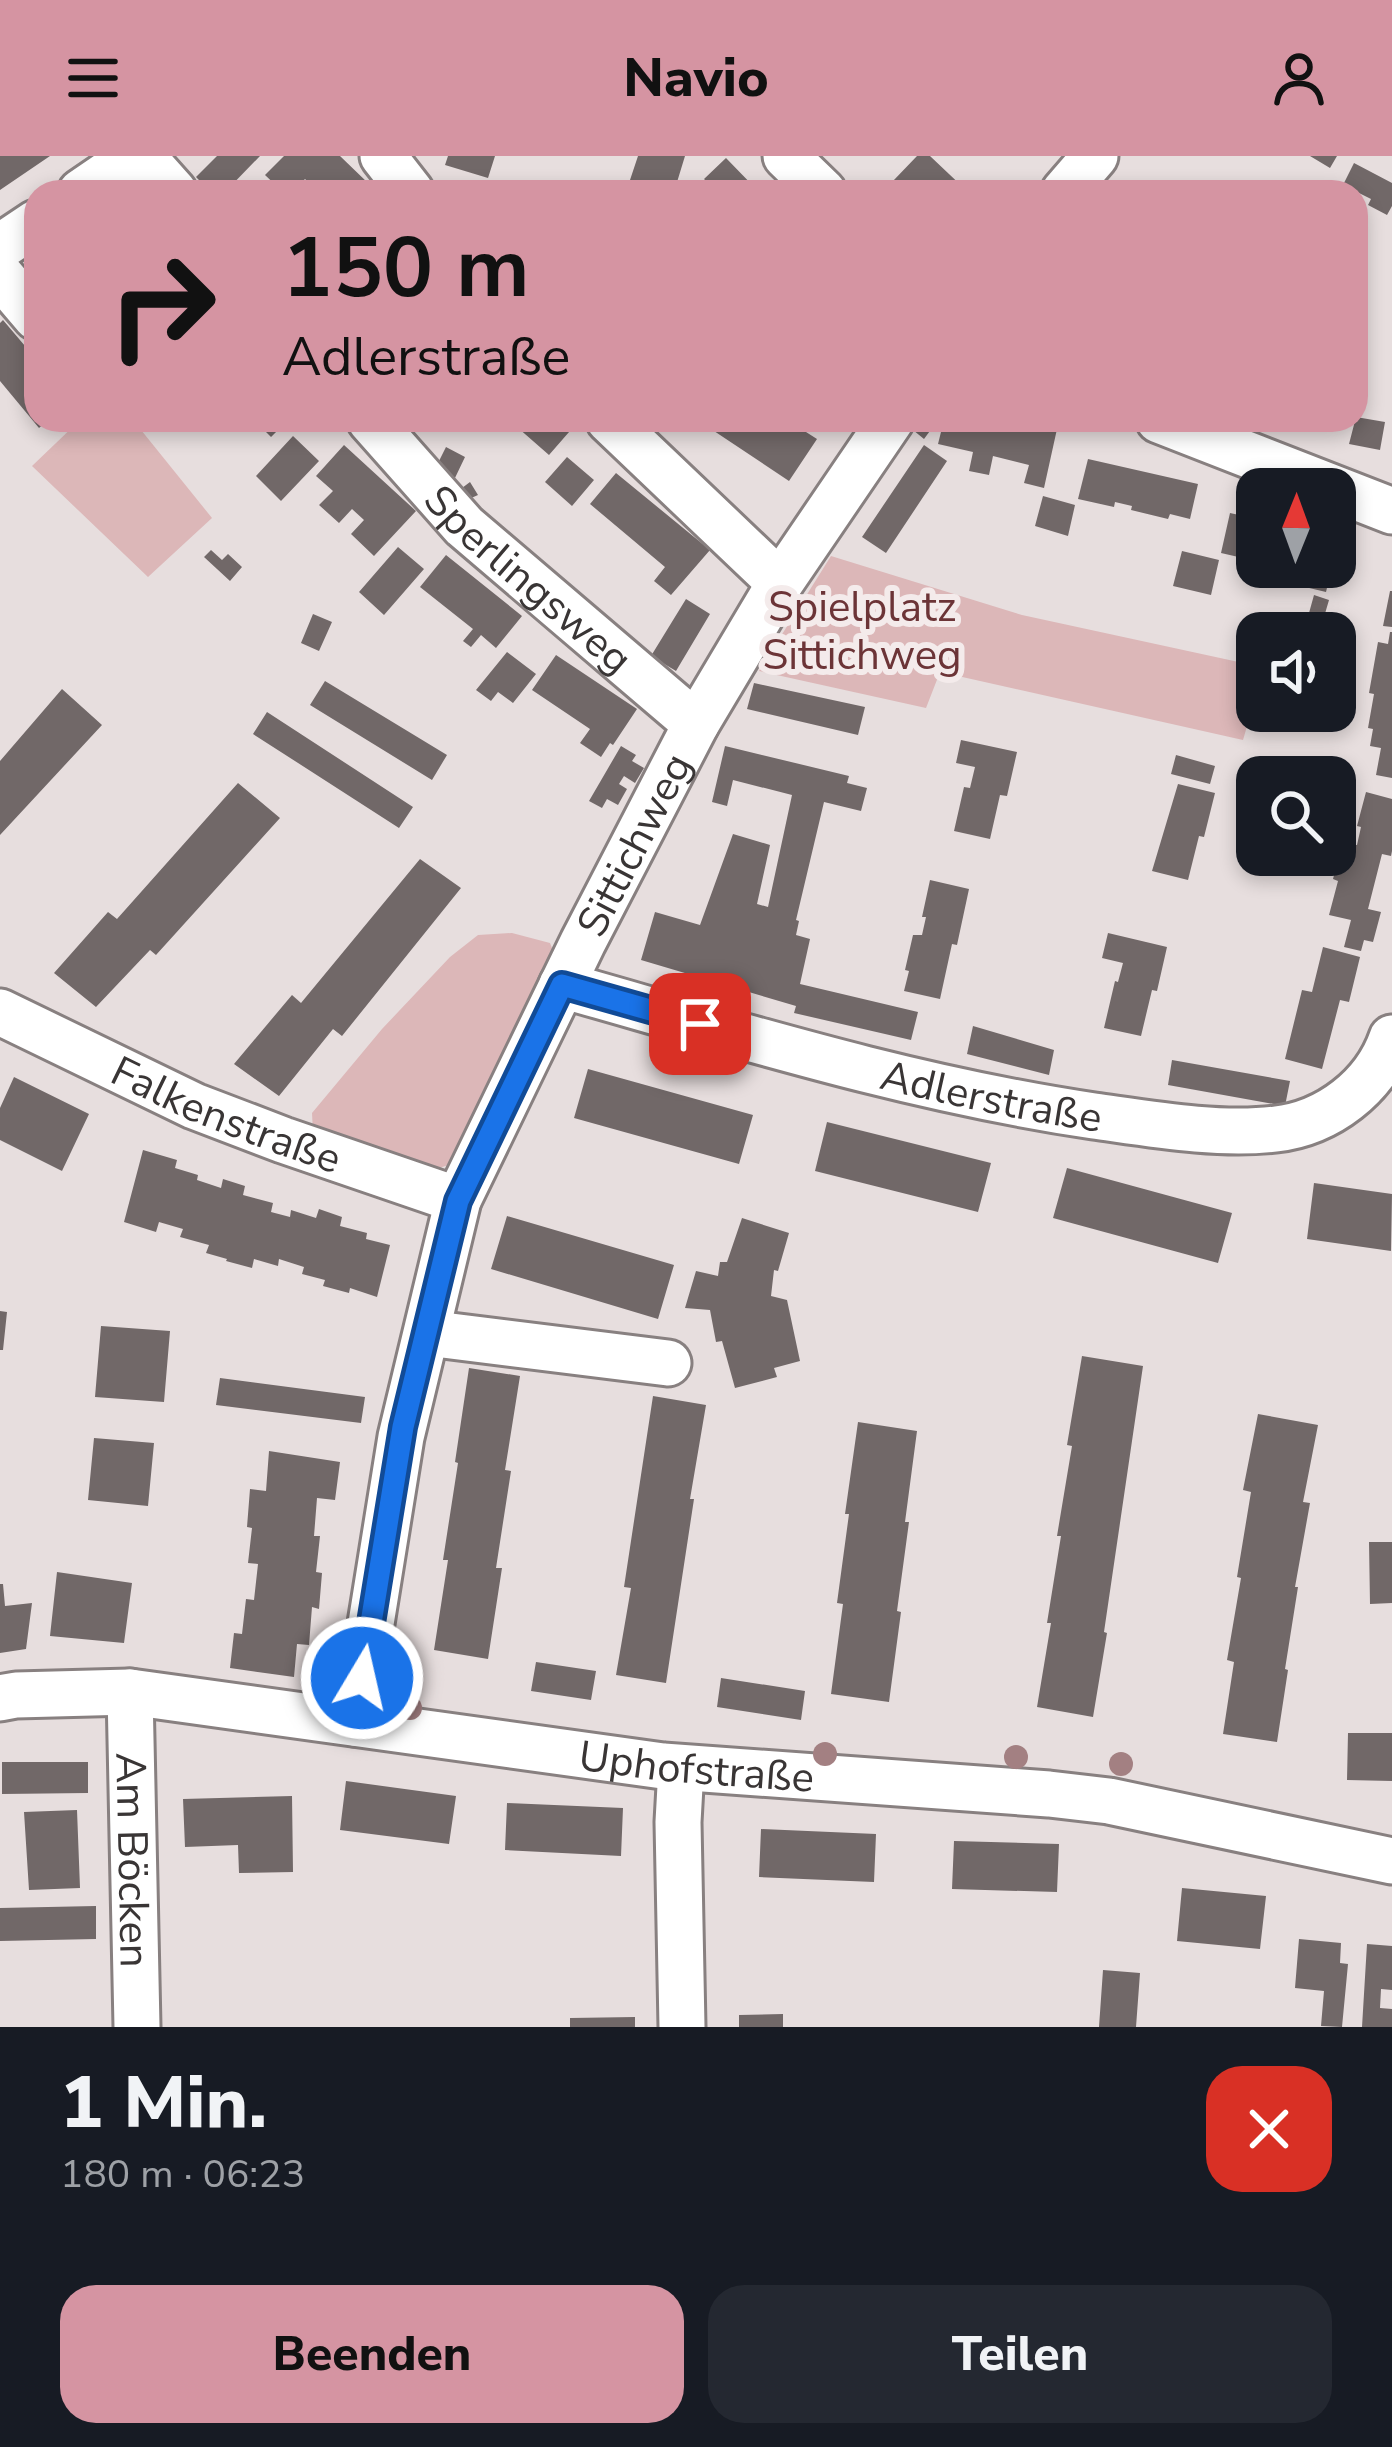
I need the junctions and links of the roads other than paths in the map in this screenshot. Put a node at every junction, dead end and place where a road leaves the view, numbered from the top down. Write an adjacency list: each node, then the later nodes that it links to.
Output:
1 (138, 156): 5 (street); 6 (street)
2 (383, 156): 7 (street)
3 (786, 156): 8 (street)
4 (1095, 156): 9 (street)
5 (100, 180)
6 (162, 180)
7 (402, 180)
8 (811, 180)
9 (1074, 180)
10 (0, 275): 11 (street)
11 (24, 303)
12 (381, 432): 18 (street, Sperlingsweg)
13 (622, 432): 17 (street)
14 (883, 432): 17 (street, Sittichweg)
15 (1190, 432): 16 (street)
16 (1392, 511)
17 (780, 583): 18 (street, Sittichweg)
18 (696, 724): 19 (street, Sittichweg)
19 (562, 985): 21 (street, Adlerstraße); 22 (street, Sittichweg)
20 (0, 1012): 22 (street, Falkenstraße)
21 (1392, 1038)
22 (458, 1201): 23 (street, Sittichweg)
23 (427, 1333): 24 (street); 27 (street, Sittichweg)
24 (668, 1363)
25 (130, 1692): 26 (street, Uphofstraße); 27 (street, Uphofstraße); 30 (street, Am Böcken)
26 (0, 1698)
27 (355, 1723): 28 (street, Uphofstraße)
28 (681, 1768): 29 (street, Uphofstraße); 31 (street)
29 (1392, 1862)
30 (137, 2027)
31 (682, 2027)

